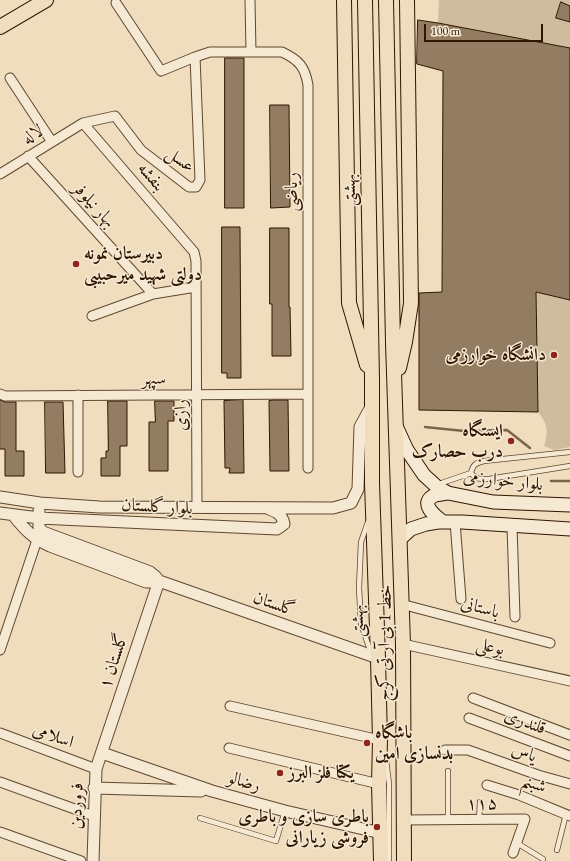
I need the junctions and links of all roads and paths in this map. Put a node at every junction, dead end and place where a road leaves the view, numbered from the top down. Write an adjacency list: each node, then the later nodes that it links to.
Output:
1 (46, 0): 9 (main road)
2 (250, 0): 11 (street)
3 (344, 0): 22 (main road)
4 (365, 0): 22 (main road, بهشتى)
5 (386, 0): 10 (main road)
6 (391, 0): 10 (main road)
7 (407, 0): 23 (main road)
8 (116, 3): 12 (street, ریاضی)
9 (0, 27)
10 (387, 30): 23 (main road)
11 (251, 52): 12 (street, ریاضی); 25 (street, ریاضی)
12 (195, 57): 14 (street, عسل)
13 (10, 78): 15 (street)
14 (83, 123): 15 (street, لاله); 18 (street, بنفشه)
15 (52, 142): 16 (street, لاله)
16 (28, 156): 17 (street, لاله); 20 (street, بهار نیلوفر)
17 (0, 174)
18 (194, 252): 19 (street, رازی)
19 (196, 287): 20 (street); 27 (street, رازی)
20 (153, 294): 21 (street)
21 (92, 316)
22 (372, 379): 28 (main road, بهشتی)
23 (395, 386): 29 (main road)
24 (0, 394): 26 (street, سپهر)
25 (308, 394): 27 (street, سپهر); 32 (street, ریاضی)
26 (78, 395): 27 (street, سپهر); 33 (street)
27 (197, 395): 40 (street, رازی)
28 (372, 404): 41 (street, بلوار گلستان); 58 (main road, بهشتی)
29 (396, 425): 35 (main road, بلوار خوارزمی); 48 (main road)
30 (570, 452): 34 (lane)
31 (570, 466): 34 (lane)
32 (308, 468)
33 (78, 472)
34 (472, 472): 35 (lane)
35 (436, 486): 36 (main road, بلوار خوارزمی)
36 (448, 493): 39 (main road, بلوار خوارزمی); 45 (main road)
37 (0, 497): 38 (street, بلوار گلستان)
38 (40, 503): 40 (street, بلوار گلستان); 44 (street)
39 (570, 505)
40 (197, 507): 41 (street, بلوار گلستان)
41 (266, 508): 44 (street, بلوار گلستان)
42 (0, 513): 43 (street, بلوار گلستان)
43 (14, 516): 44 (street, بلوار گلستان); 49 (street, گلستان)
44 (39, 518): 51 (street, گلستان)
45 (449, 522): 46 (main road); 48 (main road); 52 (street)
46 (512, 526): 47 (main road); 54 (street)
47 (570, 529)
48 (400, 539): 50 (main road)
49 (37, 540): 51 (street, گلستان); 57 (street)
50 (400, 570): 53 (main road); 55 (lane, خط 1 بی آر تی کرج)
51 (158, 581): 58 (street, گلستان); 70 (street, گلستان ۱)
52 (461, 599)
53 (400, 604): 55 (main road); 56 (street, باستانی)
54 (515, 617)
55 (400, 638): 59 (street, بوعلی); 85 (main road)
56 (550, 643)
57 (0, 650)
58 (378, 658): 65 (main road, بهشتی)
59 (570, 681)
60 (398, 687): 68 (lane, خط 1 بی آر تی کرج)
61 (473, 698): 66 (street)
62 (230, 706): 65 (street)
63 (469, 718): 71 (street, قلندری)
64 (0, 733): 72 (street, اسلامی)
65 (380, 733): 75 (main road, بهشتی); 97 (lane, خط 1 بی آر تی کرج)
66 (570, 735)
67 (229, 748): 75 (street)
68 (398, 749)
69 (445, 750): 76 (street, یاس)
70 (102, 753): 72 (street, فروردین); 79 (street, رضالو)
71 (570, 756)
72 (96, 769): 78 (street, فروردین)
73 (448, 771): 86 (lane)
74 (0, 782): 83 (street)
75 (379, 784): 89 (main road, بهشتی)
76 (570, 784)
77 (487, 785): 82 (street, شبنم)
78 (94, 788): 79 (street); 83 (street, فروردین)
79 (212, 791): 81 (street, رضالو)
80 (480, 802): 87 (lane)
81 (285, 811): 84 (lane); 89 (street, رضالو)
82 (568, 815): 91 (lane)
83 (94, 816): 95 (street, فروردین)
84 (200, 818)
85 (404, 820): 86 (street, ۱۱۵); 98 (main road)
86 (448, 820): 87 (street, ۱۱۵)
87 (479, 820): 90 (street, ۱۱۵)
88 (0, 832): 94 (street)
89 (381, 833): 96 (main road, بهشتی)
90 (517, 843): 92 (street, ۱۱۵); 93 (lane)
91 (557, 850)
92 (513, 853)
93 (543, 859)
94 (81, 861)
95 (93, 861)
96 (381, 861)
97 (389, 861)
98 (404, 861)

